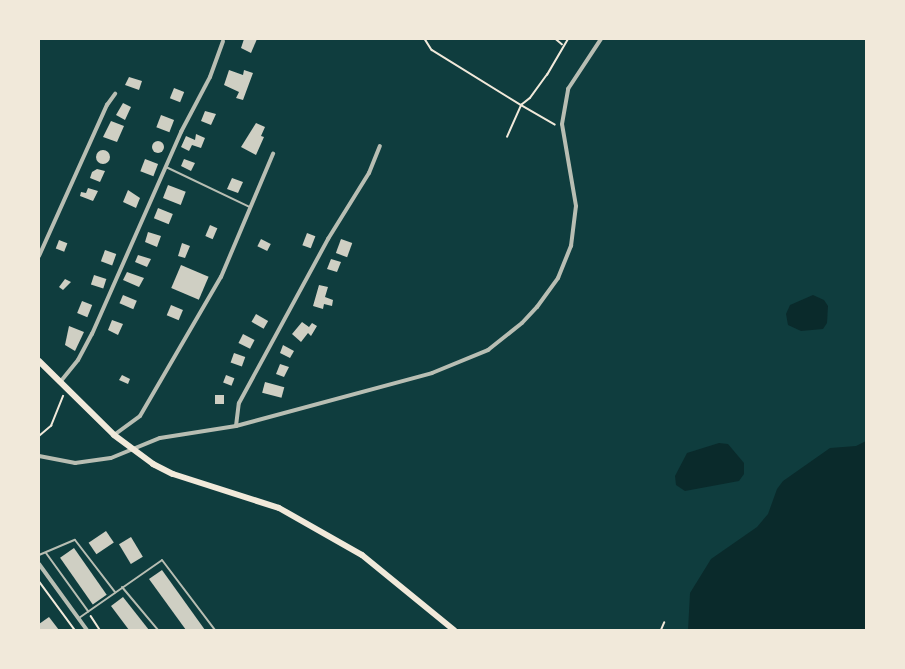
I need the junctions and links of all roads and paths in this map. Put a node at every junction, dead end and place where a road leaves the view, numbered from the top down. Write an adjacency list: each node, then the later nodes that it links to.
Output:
1 (425, 39): 8 (path)
2 (556, 39): 6 (path)
3 (568, 39): 6 (path)
4 (601, 39): 9 (street)
5 (223, 41): 13 (street)
6 (563, 45): 8 (path)
7 (116, 94): 15 (street)
8 (520, 105): 9 (path); 10 (path)
9 (563, 128): 19 (street)
10 (507, 137)
11 (380, 146): 19 (street)
12 (273, 153): 14 (street)
13 (166, 167): 14 (lane); 17 (street)
14 (250, 208): 20 (street)
15 (39, 256)
16 (39, 361): 17 (main road)
17 (61, 381): 18 (main road)
18 (69, 389): 20 (main road); 21 (path)
19 (236, 426): 22 (street)
20 (114, 435): 22 (main road)
21 (39, 436)
22 (132, 449): 23 (street); 38 (main road)
23 (39, 456)
24 (46, 553): 25 (lane); 29 (lane); 30 (lane)
25 (39, 555)
26 (39, 564): 31 (street)
27 (39, 581): 33 (path)
28 (122, 587): 29 (lane); 36 (lane); 37 (lane)
29 (115, 592): 30 (lane)
30 (88, 612): 31 (lane); 35 (path)
31 (78, 618): 34 (street)
32 (664, 622): 39 (path)
33 (75, 630)
34 (87, 630)
35 (100, 630)
36 (158, 630)
37 (215, 630)
38 (454, 630)
39 (661, 630)

